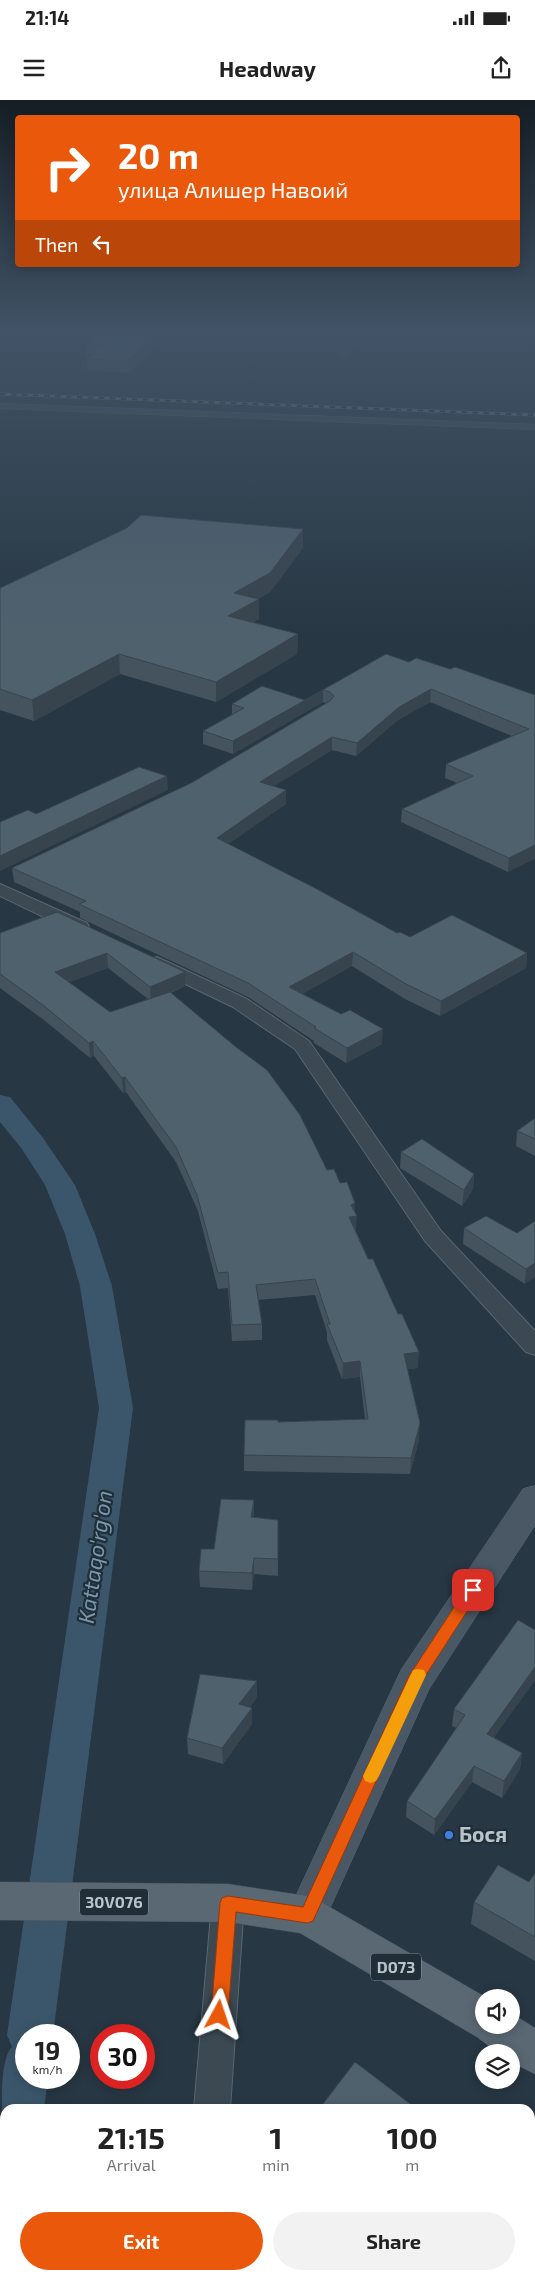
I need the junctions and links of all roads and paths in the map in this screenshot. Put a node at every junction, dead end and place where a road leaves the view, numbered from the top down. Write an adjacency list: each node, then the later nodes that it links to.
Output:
1 (3, 881): 2 (street)
2 (98, 935)
3 (142, 956): 4 (street)
4 (535, 1346)
5 (535, 1498): 8 (main road)
6 (0, 1901): 7 (main road, 30V076)
7 (228, 1903): 8 (main road, 30V076); 12 (street)
8 (307, 1915): 9 (main road, D073)
9 (475, 2014)
10 (506, 2034): 11 (main road)
11 (535, 2054)
12 (212, 2104)

